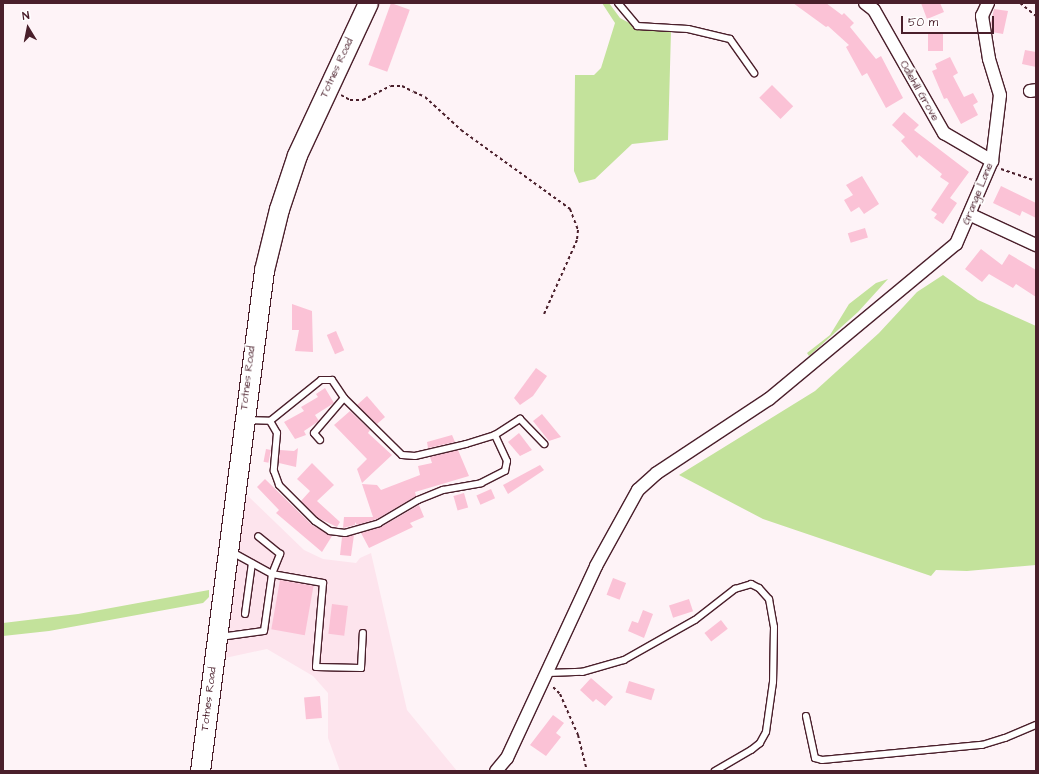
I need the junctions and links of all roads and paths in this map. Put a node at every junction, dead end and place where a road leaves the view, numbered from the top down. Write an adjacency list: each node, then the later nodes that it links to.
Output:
1 (368, 3): 8 (main road, Totnes Road)
2 (618, 3): 7 (lane)
3 (864, 3): 9 (street, Odlehill Grove)
4 (988, 3): 9 (street, Grange Lane)
5 (1020, 3): 6 (path)
6 (1036, 16)
7 (754, 72)
8 (328, 88): 13 (path); 15 (main road, Totnes Road)
9 (991, 163): 10 (path); 11 (street, Grange Lane)
10 (1036, 181)
11 (971, 215): 12 (street); 27 (street, Grange Lane)
12 (1036, 245)
13 (544, 314)
14 (344, 398): 16 (lane); 17 (lane); 18 (lane)
15 (243, 420): 16 (lane); 21 (main road, Totnes Road)
16 (270, 421): 17 (lane)
17 (495, 434): 19 (lane)
18 (320, 440)
19 (544, 444)
20 (258, 536): 23 (lane)
21 (227, 549): 22 (lane); 26 (main road, Totnes Road)
22 (252, 563): 23 (lane); 24 (lane)
23 (272, 574): 25 (lane); 26 (lane)
24 (245, 614)
25 (363, 633)
26 (217, 638): 30 (main road, Totnes Road)
27 (546, 676): 31 (street); 32 (path); 33 (lane)
28 (806, 716): 29 (lane)
29 (1036, 725)
30 (200, 771)
31 (496, 771)
32 (587, 771)
33 (715, 771)

